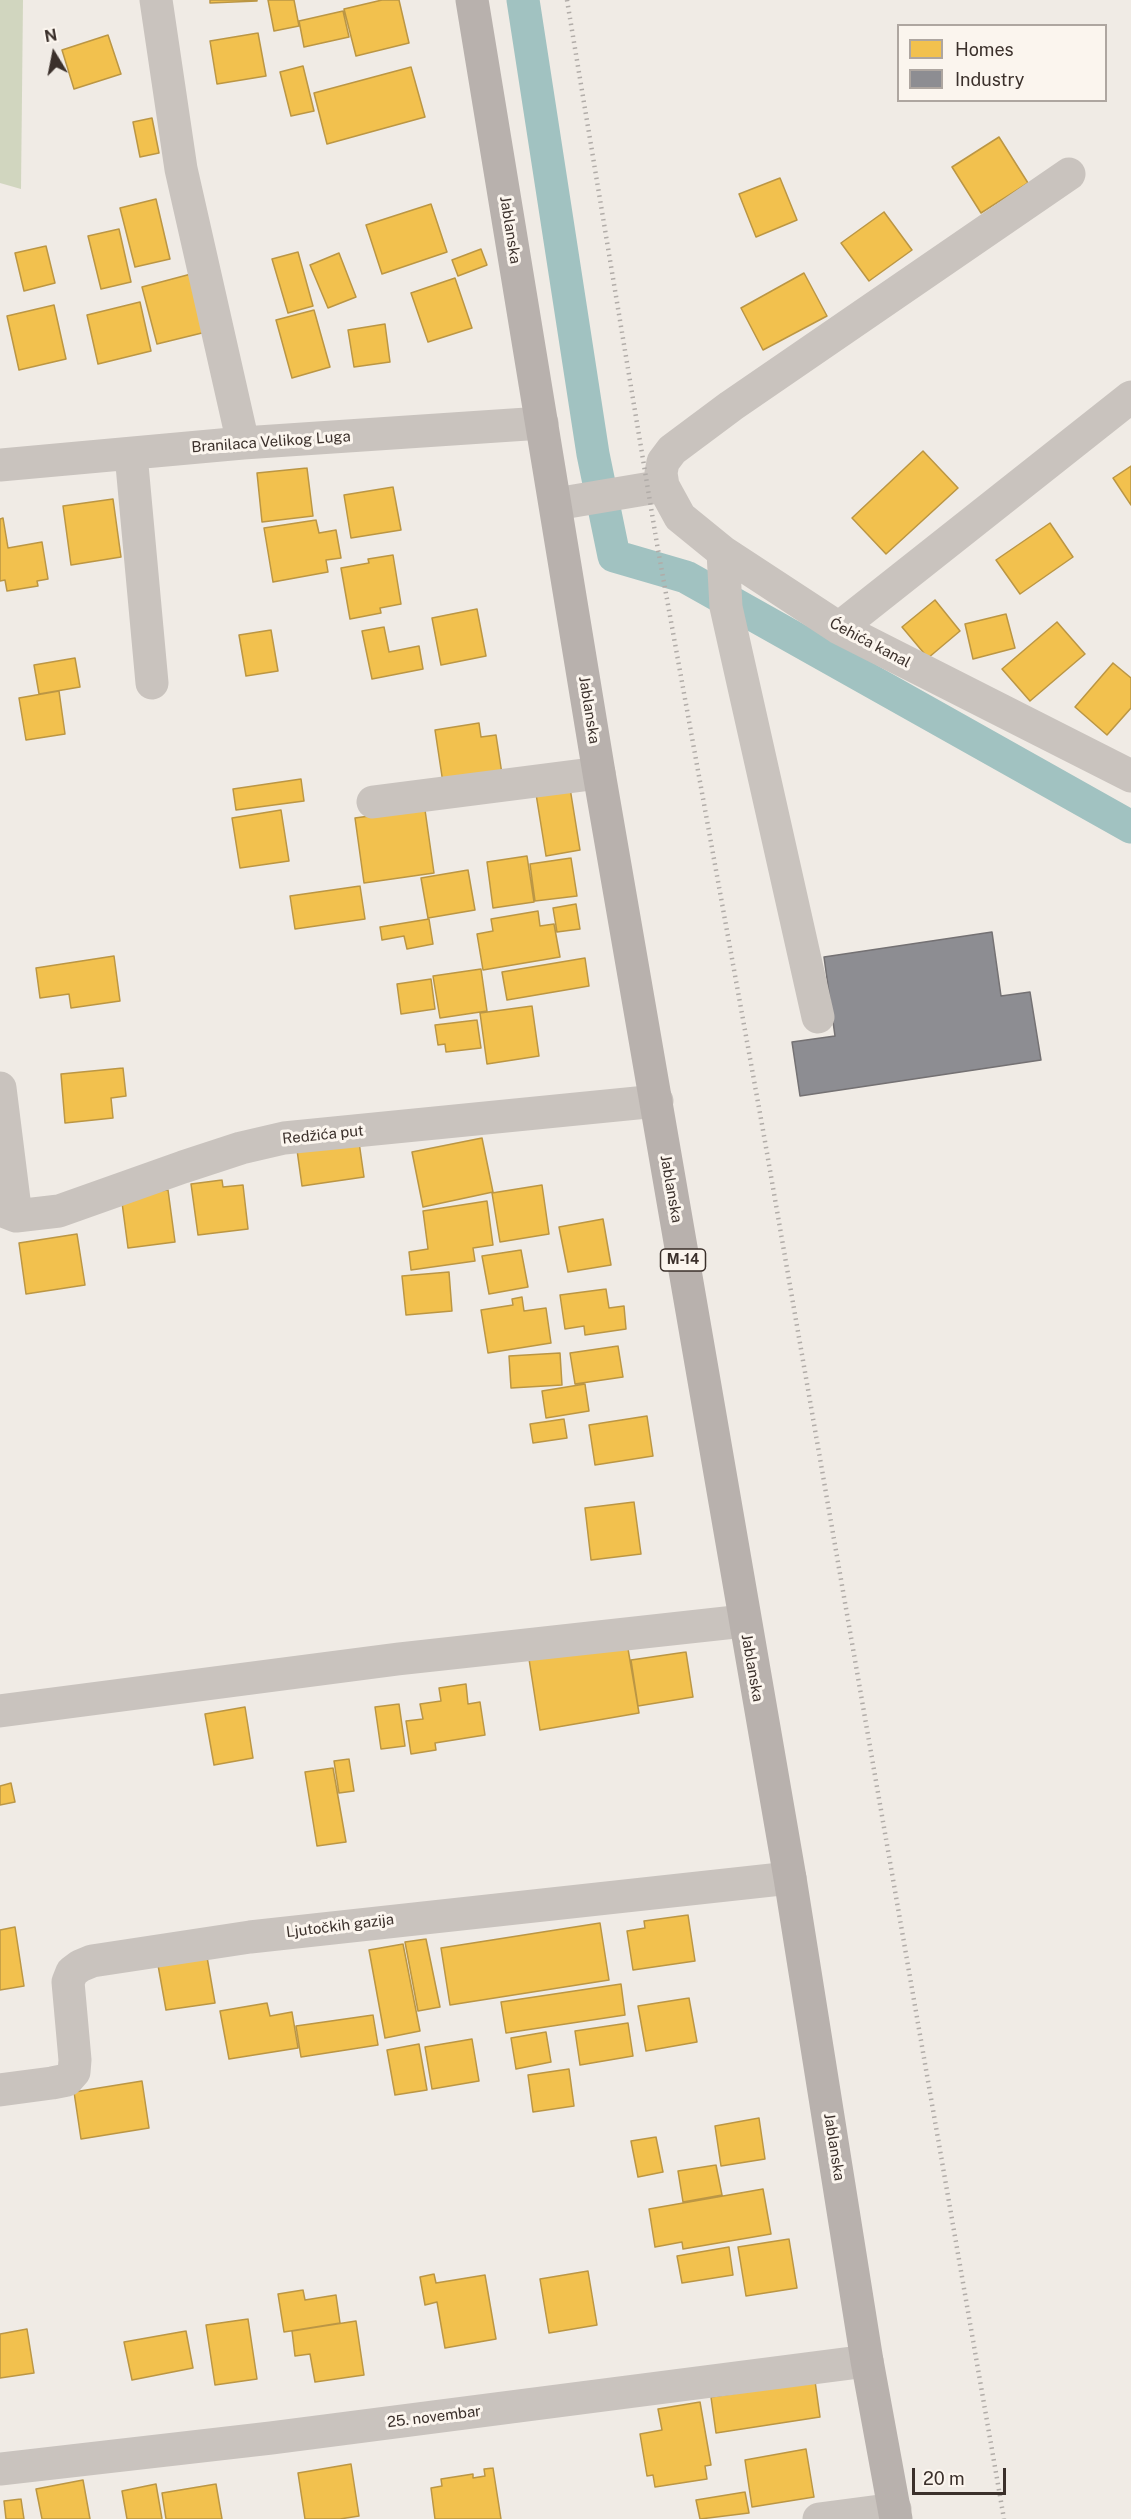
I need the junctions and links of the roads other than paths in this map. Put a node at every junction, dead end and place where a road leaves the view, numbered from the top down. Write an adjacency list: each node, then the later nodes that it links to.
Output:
1 (156, 0): 6 (street)
2 (472, 0): 5 (main road, Jablanska / M-14)
3 (1069, 174): 9 (street)
4 (1131, 397): 12 (street)
5 (542, 423): 6 (street, Branilaca Velikog Luga); 10 (main road, Jablanska / M-14)
6 (243, 443): 7 (street, Branilaca Velikog Luga)
7 (131, 454): 8 (street, Branilaca Velikog Luga); 13 (street)
8 (0, 465)
9 (650, 488): 10 (street); 11 (street, Ćehića kanal)
10 (562, 502): 14 (main road, Jablanska / M-14)
11 (724, 579): 12 (street, Ćehića kanal); 17 (street)
12 (839, 628): 15 (street, Ćehića kanal)
13 (152, 683)
14 (599, 773): 16 (street); 19 (main road, Jablanska / M-14)
15 (1131, 776)
16 (373, 802)
17 (818, 1017)
18 (0, 1088): 20 (street)
19 (657, 1101): 20 (street, Redžića put); 21 (main road, Jablanska / M-14)
20 (8, 1213)
21 (744, 1621): 22 (street); 23 (main road, Jablanska / M-14)
22 (0, 1711)
23 (790, 1878): 24 (street, Ljutočkih gazija); 25 (main road, Jablanska / M-14)
24 (0, 2090)
25 (867, 2361): 26 (street, 25. novembar); 27 (main road, Jablanska / M-14)
26 (0, 2469)
27 (895, 2514): 28 (street)
28 (819, 2519)

